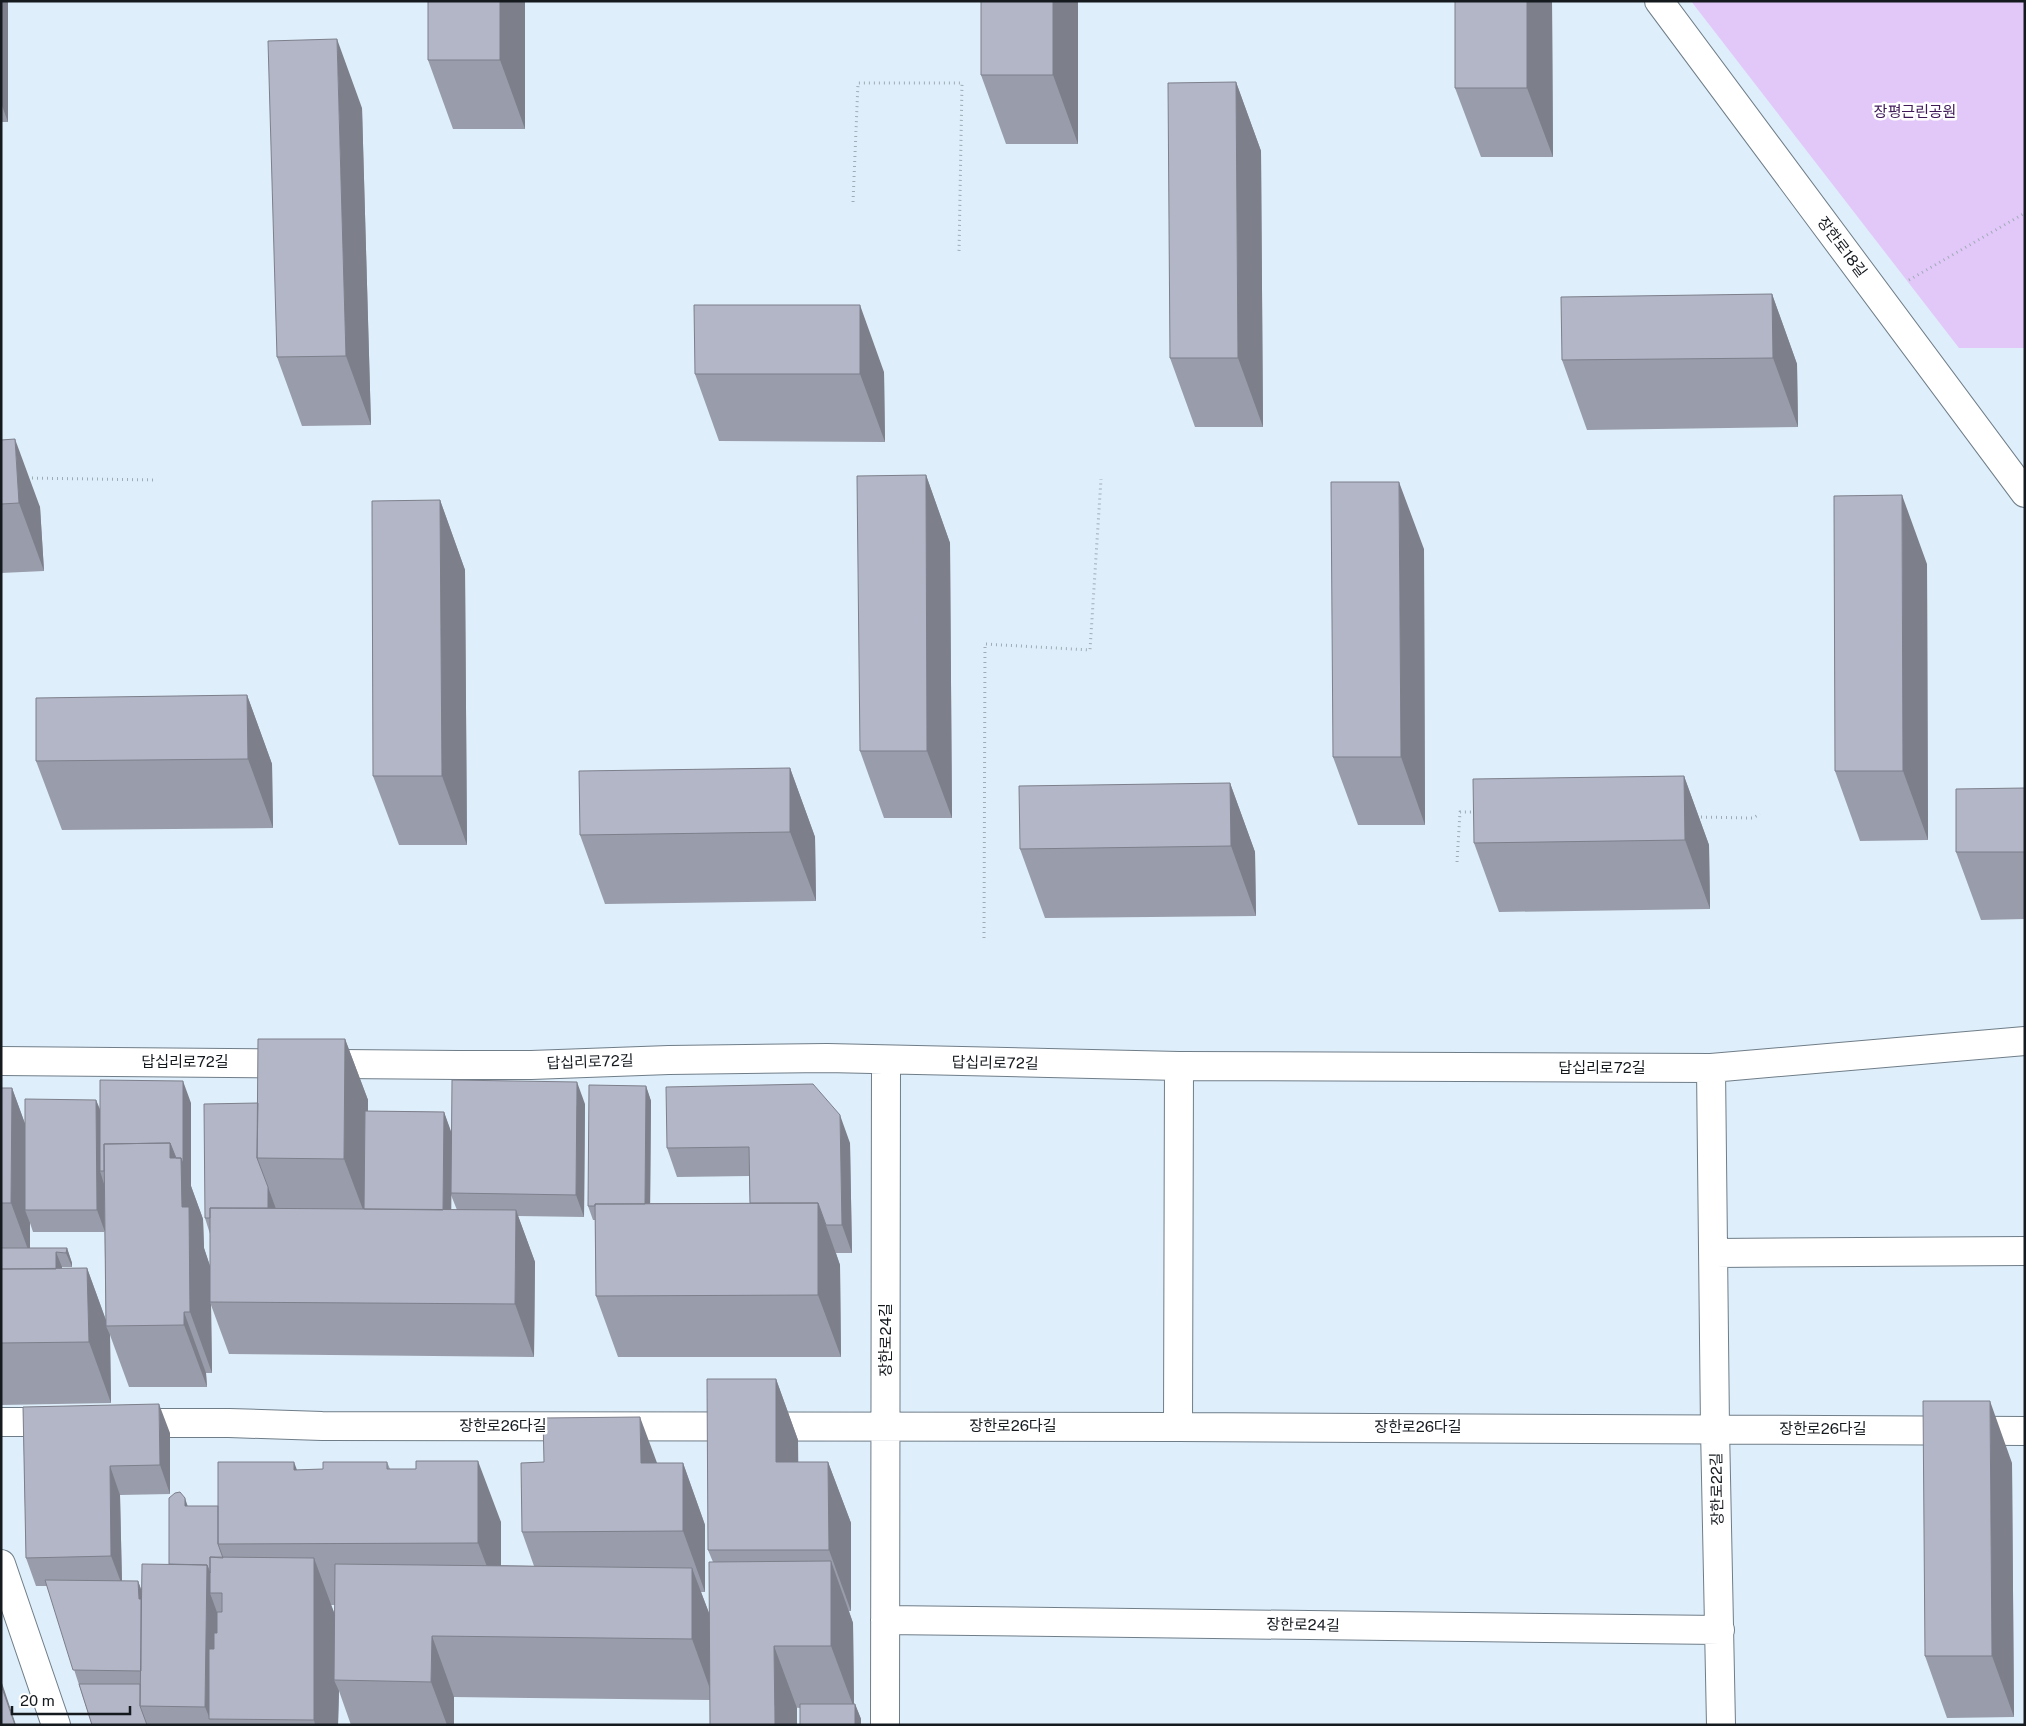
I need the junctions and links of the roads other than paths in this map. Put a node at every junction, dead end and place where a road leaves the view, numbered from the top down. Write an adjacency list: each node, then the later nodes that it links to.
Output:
1 (1659, 1): 2 (street, 장한로18길)
2 (2025, 493)
3 (2025, 1041): 7 (street, 답십리로72길)
4 (1, 1061): 5 (street, 답십리로72길)
5 (886, 1061): 6 (street, 답십리로72길); 11 (street, 장한로24길)
6 (1179, 1066): 7 (street, 답십리로72길); 12 (street)
7 (1711, 1068): 9 (street, 장한로22길)
8 (2025, 1251): 9 (street)
9 (1714, 1253): 13 (street, 장한로22길)
10 (1, 1422): 11 (street, 장한로26다길)
11 (886, 1426): 12 (street, 장한로26다길); 16 (street, 장한로24길)
12 (1178, 1427): 13 (street, 장한로26다길)
13 (1715, 1428): 14 (street, 장한로26다길); 17 (street, 장한로22길)
14 (2025, 1431)
15 (1, 1564): 18 (street)
16 (885, 1620): 17 (street, 장한로24길); 19 (street, 장한로24길)
17 (1720, 1630): 20 (street, 장한로22길)
18 (56, 1725)
19 (885, 1725)
20 (1722, 1725)

